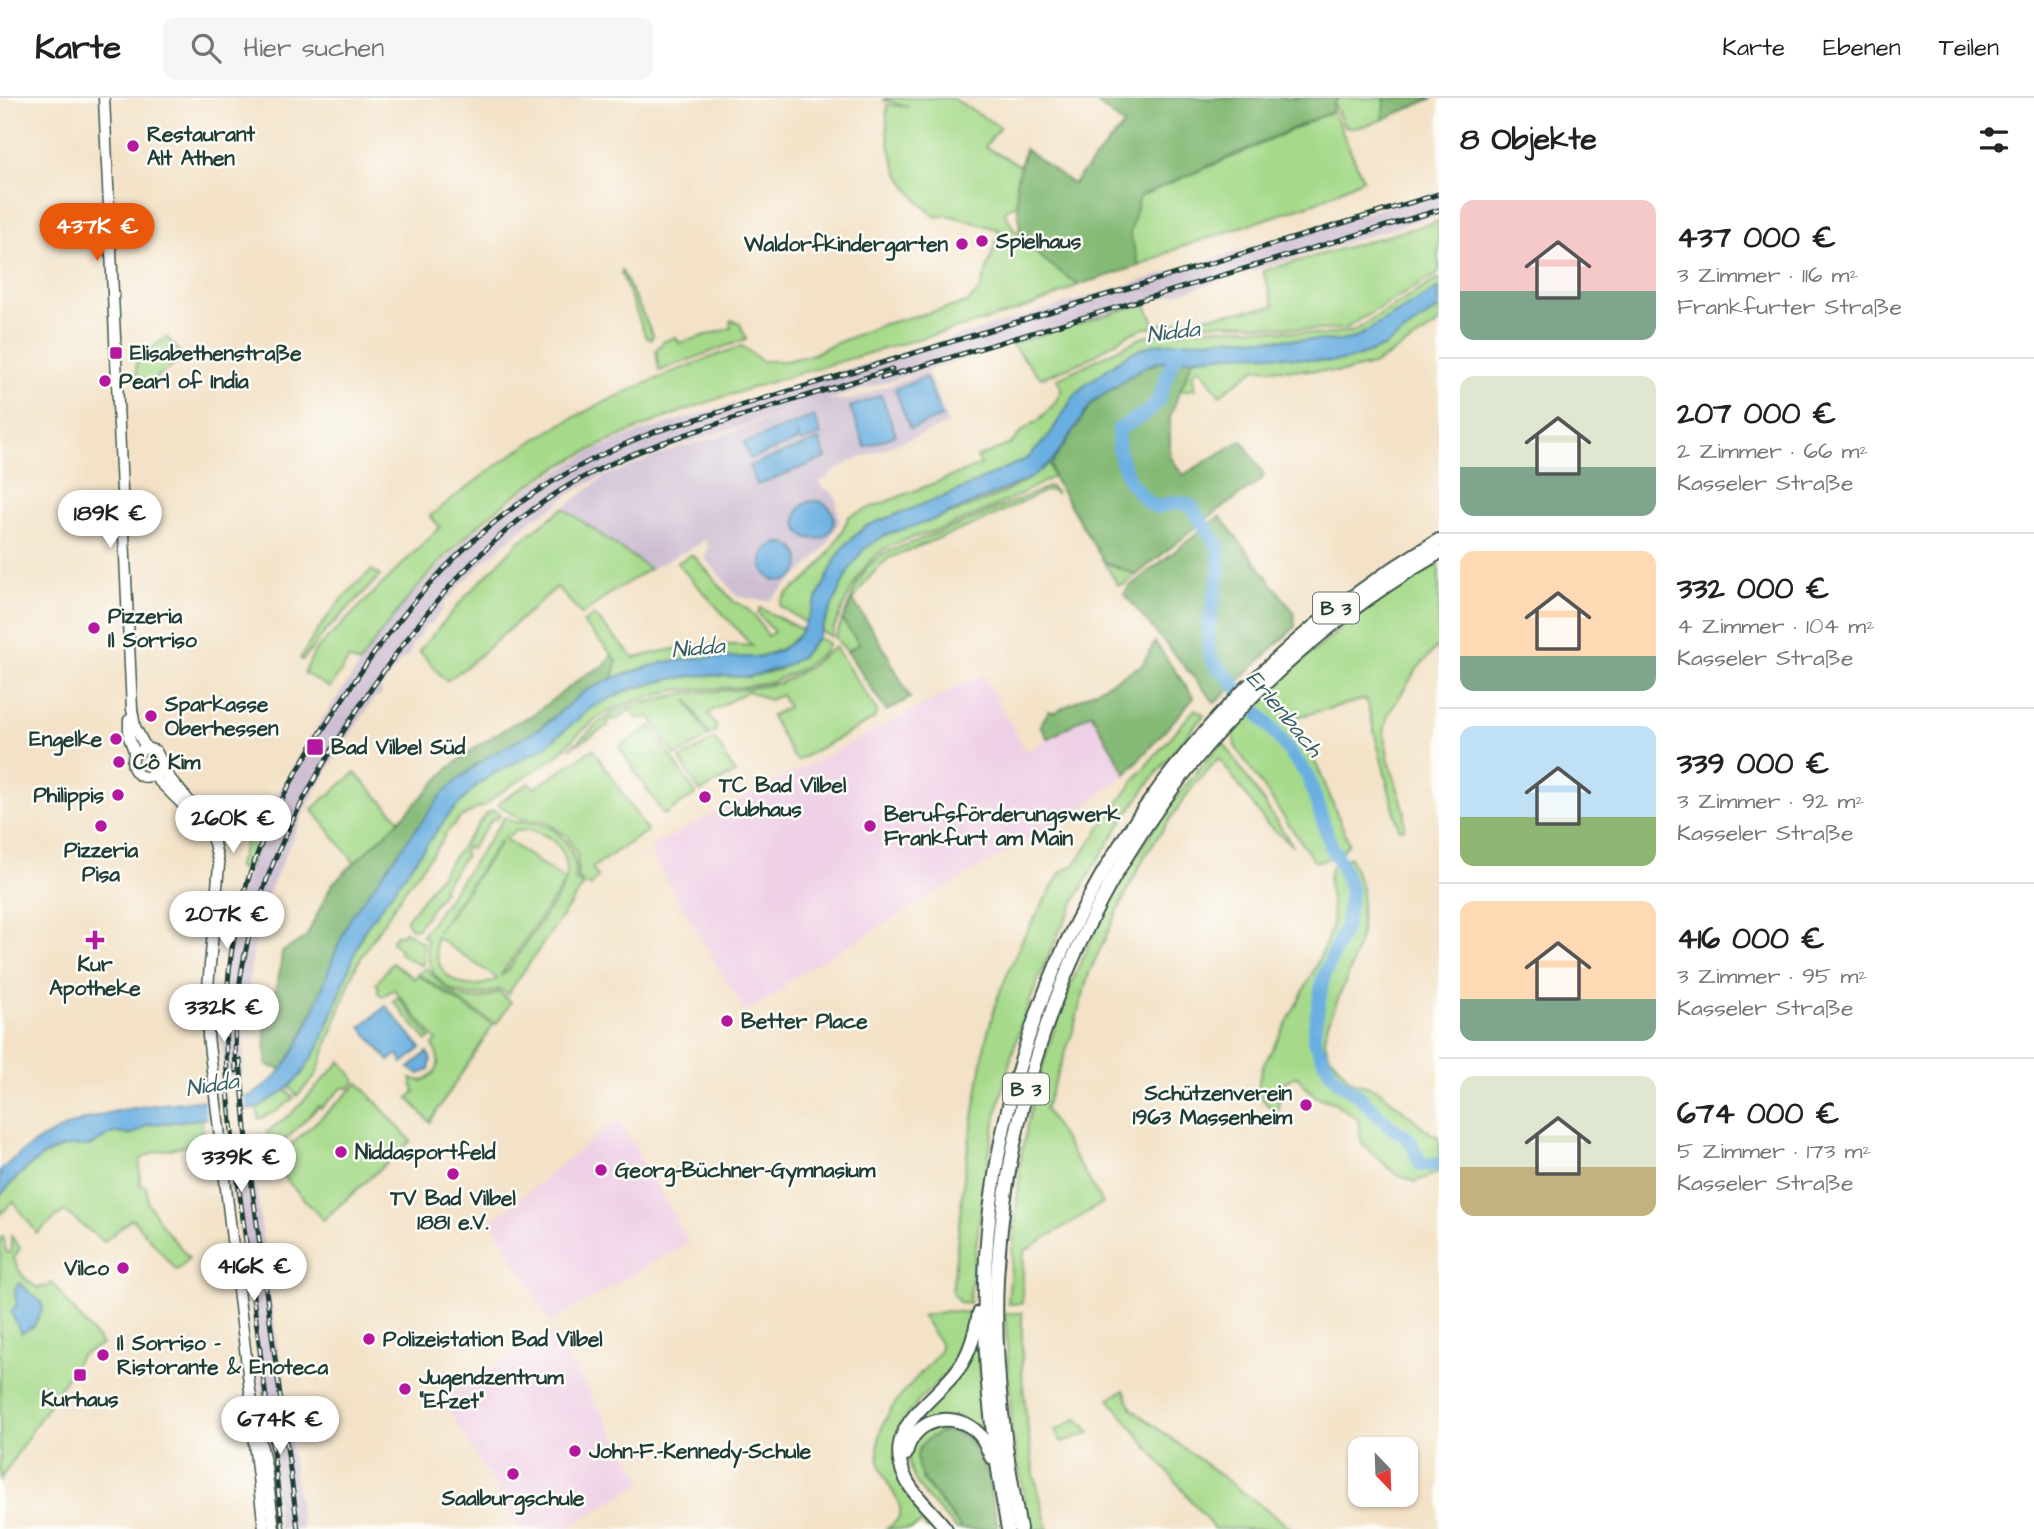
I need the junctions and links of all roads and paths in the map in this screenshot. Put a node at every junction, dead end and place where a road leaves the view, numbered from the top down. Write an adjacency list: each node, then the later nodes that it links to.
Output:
1 (104, 98): 5 (main road)
2 (1439, 540): 4 (highway, B 3)
3 (1439, 553): 4 (highway, B 3)
4 (1243, 698): 9 (highway, B 3); 17 (highway, B 3)
5 (132, 709): 6 (main road); 7 (main road)
6 (146, 748): 7 (main road); 8 (main road)
7 (135, 754): 8 (main road)
8 (157, 771): 10 (main road)
9 (985, 1281): 11 (highway, B 3); 14 (highway)
10 (250, 1391): 12 (main road); 13 (main road)
11 (999, 1479): 15 (highway, B 3); 16 (highway, B 3)
12 (264, 1529)
13 (274, 1529)
14 (946, 1529)
15 (952, 1529)
16 (1008, 1529)
17 (1020, 1529)

